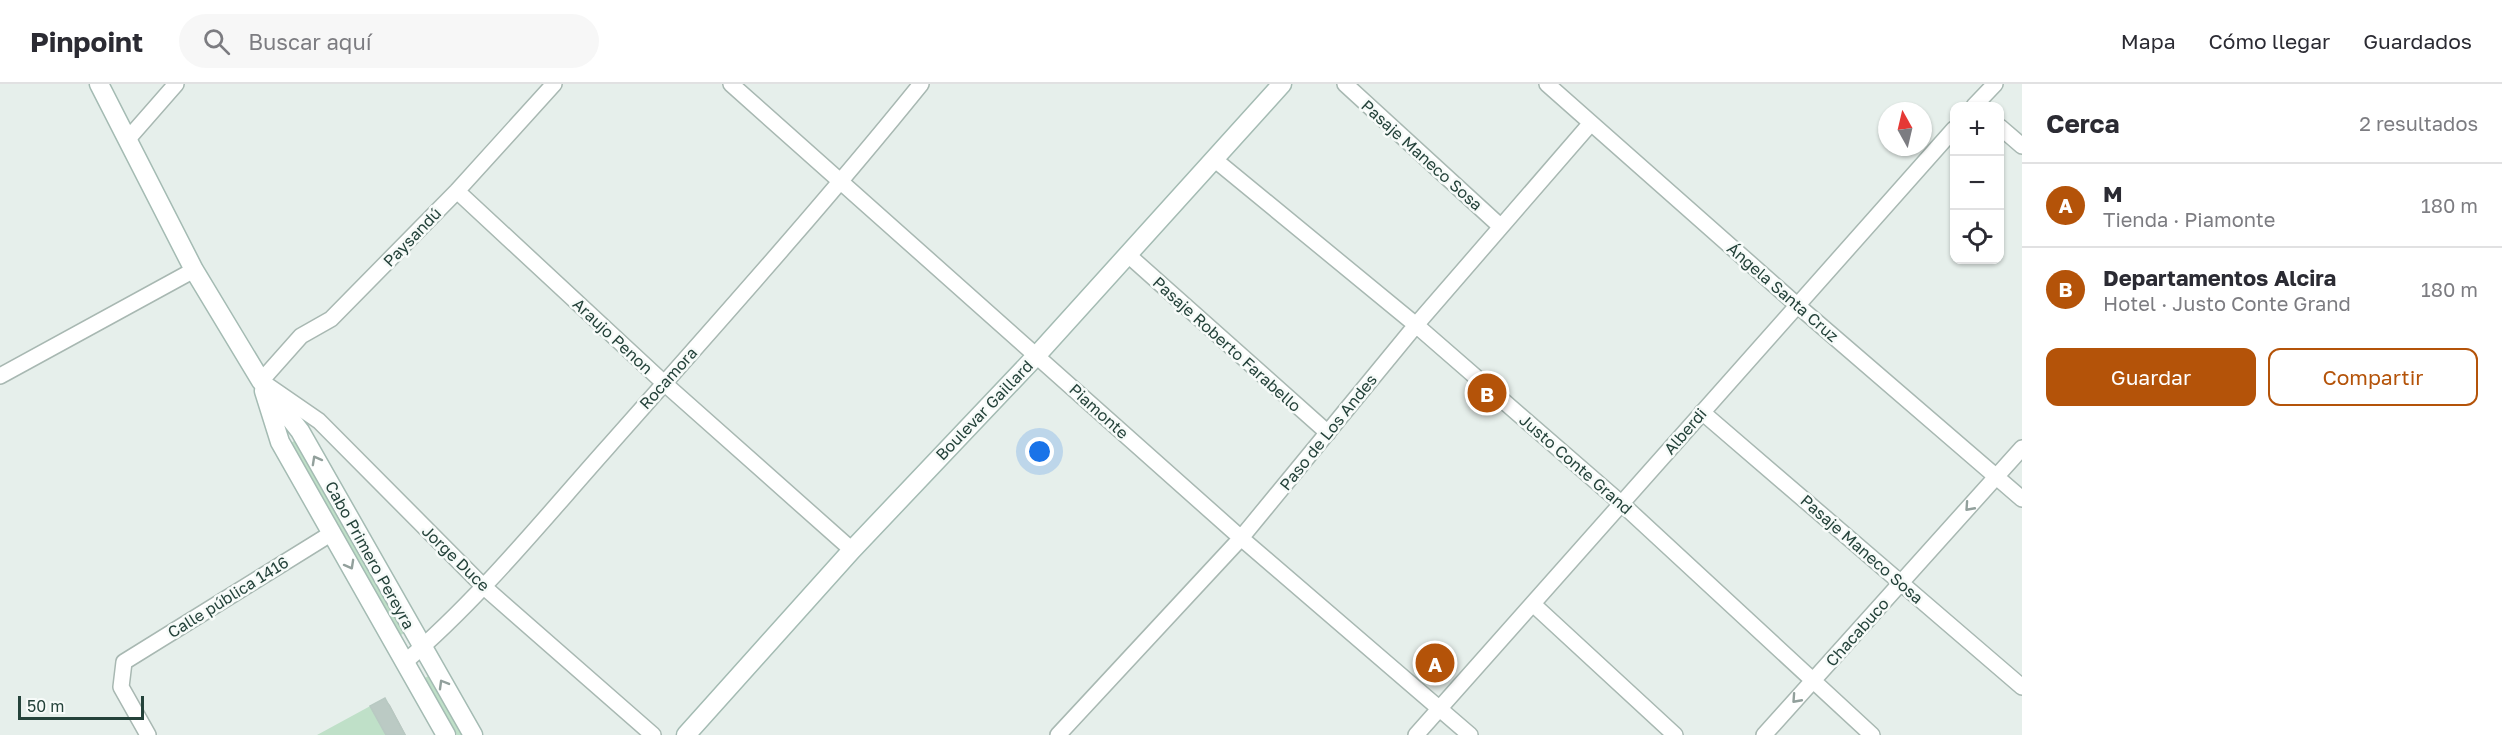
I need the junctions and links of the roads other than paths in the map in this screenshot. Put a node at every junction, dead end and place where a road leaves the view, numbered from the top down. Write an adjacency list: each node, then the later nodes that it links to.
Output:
1 (99, 84): 14 (street, Cabo Primero Pereyra)
2 (176, 84): 14 (street)
3 (554, 84): 18 (street, Paysandú)
4 (731, 84): 17 (street, Piamonte)
5 (921, 84): 17 (street, Rocamora)
6 (1282, 84): 16 (street, Boulevar Gaillard)
7 (1345, 84): 19 (street, Pasaje Maneco Sosa)
8 (1547, 84): 11 (street, Ángela Santa Cruz)
9 (1995, 84): 10 (street)
10 (1979, 102)
11 (1591, 123): 19 (street, Paso de Los Andes); 22 (street, Ángela Santa Cruz)
12 (2004, 130): 15 (street)
13 (1950, 133): 22 (street, Alberdi)
14 (127, 140): 21 (street, Cabo Primero Pereyra)
15 (2022, 146)
16 (1214, 159): 20 (street, Boulevar Gaillard); 23 (street, Justo Conte Grand)
17 (842, 182): 24 (street, Piamonte); 27 (street, Rocamora)
18 (457, 191): 26 (street, Paysandú); 27 (street, Araujo Penon)
19 (1500, 226): 23 (street, Paso de Los Andes)
20 (1127, 254): 24 (street, Boulevar Gaillard); 29 (street, Pasaje Roberto Farabello)
21 (194, 270): 25 (street); 26 (street, Cabo Primero Pereyra)
22 (1797, 305): 28 (street, Alberdi); 31 (street, Ángela Santa Cruz)
23 (1416, 325): 29 (street, Paso de Los Andes); 33 (street, Justo Conte Grand)
24 (1037, 355): 35 (street, Piamonte); 36 (street, Boulevar Gaillard)
25 (0, 376)
26 (261, 381): 34 (street, Cabo Primero Pereyra); 38 (street, Jorge Duce); 40 (street, Cabo Primero Pereyra, one-way to 26)
27 (664, 383): 36 (street, Araujo Penon); 38 (street, Rocamora)
28 (1702, 412): 33 (street, Alberdi); 37 (street, Pasaje Maneco Sosa)
29 (1328, 433): 35 (street, Paso de Los Andes)
30 (2022, 448): 31 (street, Chacabuco)
31 (1997, 476): 32 (street, Ángela Santa Cruz); 37 (street, Chacabuco, one-way to 37)
32 (2022, 499)
33 (1622, 504): 39 (street, Alberdi); 42 (street, Justo Conte Grand)
34 (332, 532): 41 (street, Cabo Primero Pereyra, one-way to 41); 45 (street, Calle pública 1416)
35 (1241, 538): 44 (street, Piamonte); 50 (street, Paso de Los Andes)
36 (852, 550): 49 (street, Boulevar Gaillard)
37 (1901, 583): 42 (street, Chacabuco); 43 (street, Pasaje Maneco Sosa)
38 (483, 586): 40 (street, Rocamora); 48 (street, Jorge Duce)
39 (1534, 605): 44 (street, Alberdi); 53 (street)
40 (422, 648): 41 (street, Rocamora); 47 (street, Cabo Primero Pereyra, one-way to 40)
41 (405, 662): 46 (street, Cabo Primero Pereyra)
42 (1812, 682): 54 (street, Chacabuco, one-way to 54); 55 (street, Justo Conte Grand)
43 (2022, 687)
44 (1440, 708): 51 (street, Alberdi); 52 (street, Piamonte)
45 (148, 735)
46 (446, 735)
47 (473, 735)
48 (653, 735)
49 (686, 735)
50 (1059, 735)
51 (1416, 735)
52 (1470, 735)
53 (1675, 735)
54 (1764, 735)
55 (1872, 735)

